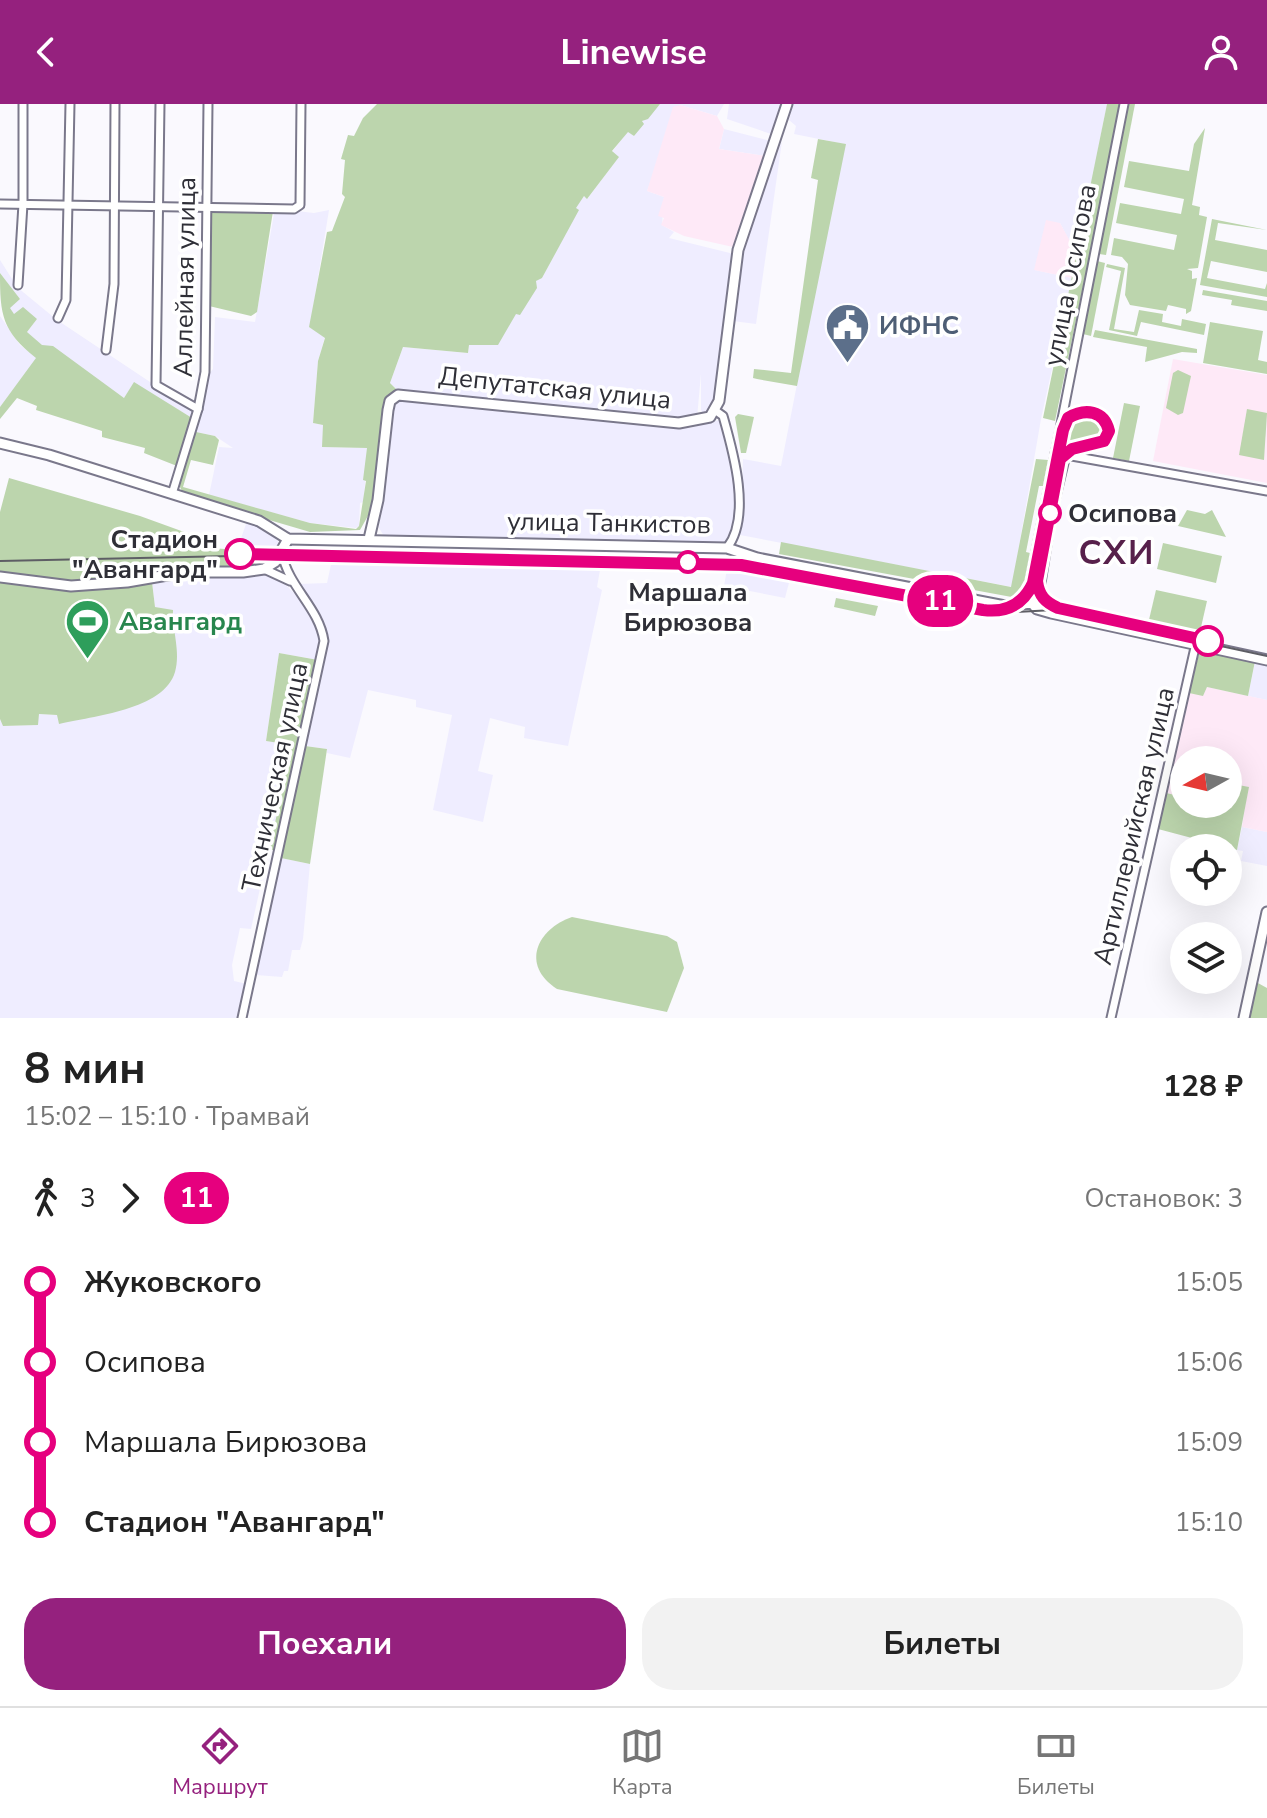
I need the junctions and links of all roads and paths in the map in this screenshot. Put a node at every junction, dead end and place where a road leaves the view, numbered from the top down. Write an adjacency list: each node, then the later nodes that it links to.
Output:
1 (23, 104): 10 (street)
2 (70, 104): 12 (street)
3 (115, 104): 11 (street)
4 (160, 104): 13 (street)
5 (208, 104): 14 (street, Аллейная улица)
6 (301, 104): 14 (street)
7 (787, 104): 19 (main road)
8 (1124, 104): 21 (street, улица Осипова)
9 (0, 204): 10 (street)
10 (23, 204): 12 (street); 15 (street)
11 (113, 206): 12 (street); 13 (street); 17 (street)
12 (69, 207): 16 (street)
13 (159, 207): 14 (street); 18 (street)
14 (206, 208): 18 (street, Аллейная улица)
15 (18, 285)
16 (58, 318)
17 (106, 350)
18 (198, 409): 24 (street, Аллейная улица)
19 (716, 411): 26 (main road, Депутатская улица); 27 (street)
20 (0, 443): 24 (main road, улица Танкистов)
21 (1055, 453): 22 (street); 32 (street, улица Осипова)
22 (1066, 455): 23 (street); 32 (street)
23 (1267, 491)
24 (172, 494): 25 (main road, улица Танкистов)
25 (288, 539): 26 (main road, улица Танкистов); 28 (main road)
26 (369, 539): 27 (main road, улица Танкистов)
27 (727, 548): 32 (main road, улица Танкистов)
28 (282, 553): 29 (main road); 31 (street, Техническая улица)
29 (264, 569): 30 (main road); 31 (street)
30 (0, 577)
31 (295, 585): 37 (street, Техническая улица)
32 (1033, 603): 33 (main road, улица Танкистов)
33 (1196, 643): 34 (main road, улица Танкистов); 38 (street, Артиллерийская улица)
34 (1267, 660)
35 (1267, 912): 36 (main road)
36 (1265, 934): 39 (main road)
37 (242, 1018)
38 (1111, 1018)
39 (1244, 1018)

